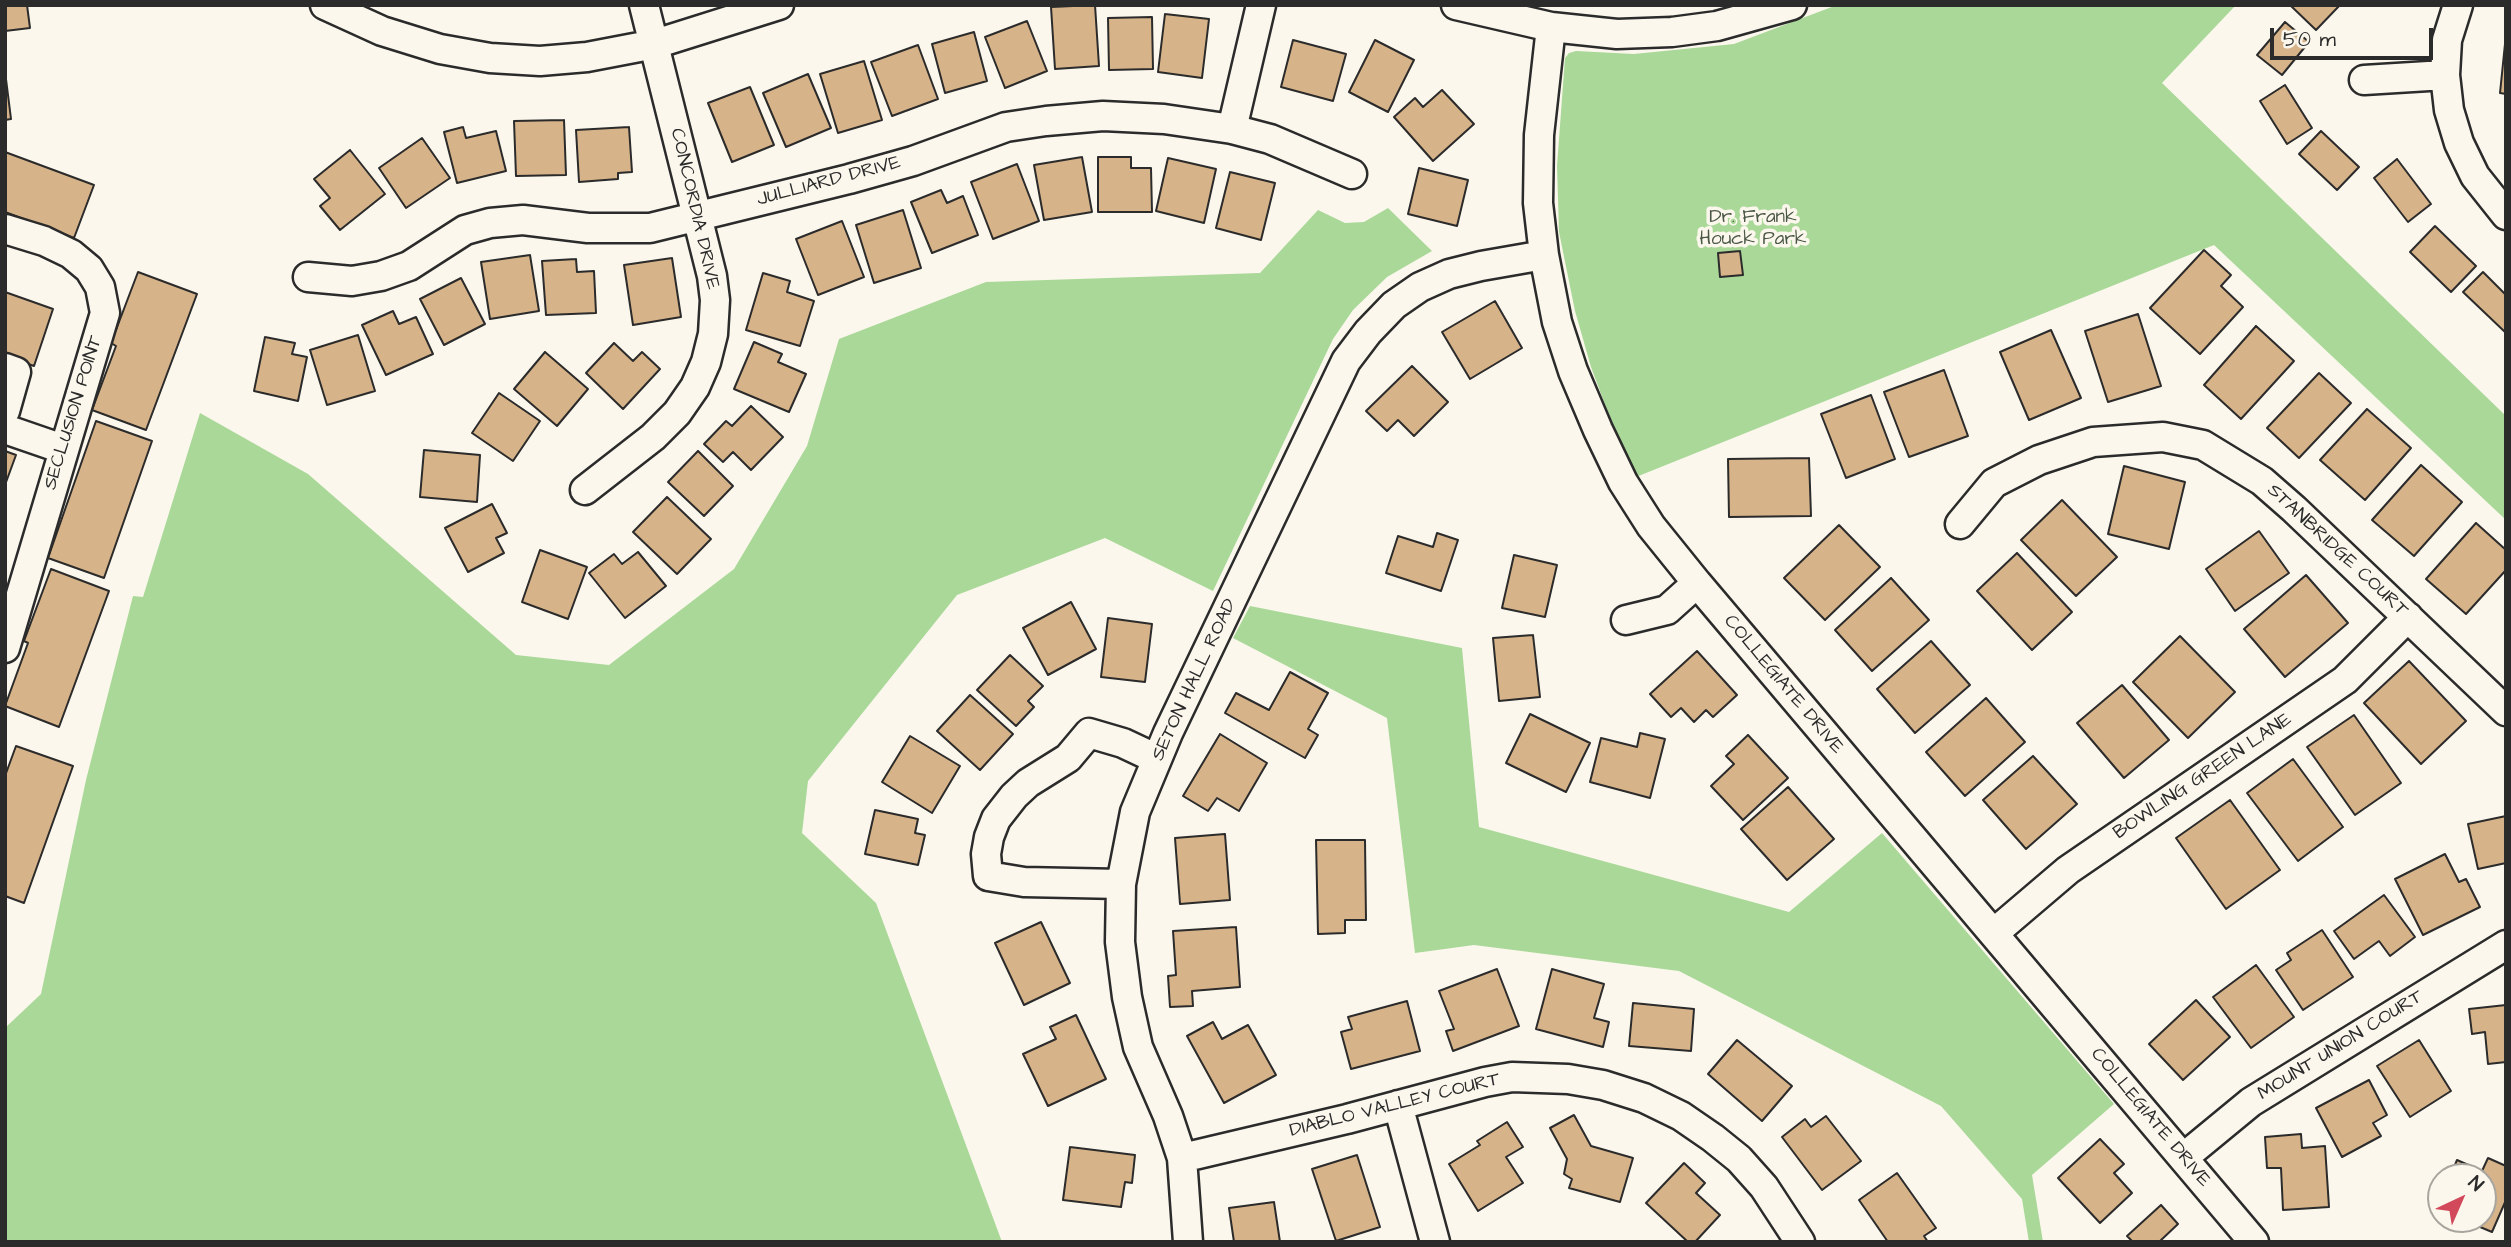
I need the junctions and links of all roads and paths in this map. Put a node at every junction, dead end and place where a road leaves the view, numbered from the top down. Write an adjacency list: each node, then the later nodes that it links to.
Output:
1 (325, 5): 9 (street)
2 (644, 5): 9 (street, CONCORDIA DRIVE)
3 (779, 5): 9 (street)
4 (1261, 5): 12 (street)
5 (1456, 5): 8 (street)
6 (2458, 5): 10 (street)
7 (1779, 7): 8 (street)
8 (1551, 27): 17 (street, COLLEGIATE DRIVE)
9 (655, 44): 15 (street, CONCORDIA DRIVE)
10 (2445, 75): 11 (street); 14 (street)
11 (2364, 80)
12 (1232, 129): 13 (street, JULLIARD DRIVE); 15 (street, JULLIARD DRIVE)
13 (1352, 174)
14 (2506, 215)
15 (697, 217): 18 (street, JULLIARD DRIVE); 23 (street, CONCORDIA DRIVE)
16 (5, 229): 22 (street, SECLUSION POINT)
17 (1544, 255): 25 (street, COLLEGIATE DRIVE); 30 (street, SETON HALL ROAD)
18 (308, 276)
19 (5, 368): 20 (street)
20 (5, 411)
21 (5, 429): 22 (street)
22 (63, 449): 28 (street, SECLUSION POINT)
23 (585, 490)
24 (1960, 524): 26 (street, STANBRIDGE COURT)
25 (1697, 583): 27 (street); 32 (street, COLLEGIATE DRIVE)
26 (2408, 617): 29 (street, STANBRIDGE COURT); 32 (street, BOWLING GREEN LANE)
27 (1626, 620)
28 (8, 629)
29 (2506, 711)
30 (1157, 759): 31 (street, SETON HALL ROAD); 31 (street)
31 (1121, 884): 36 (street, SETON HALL ROAD)
32 (1994, 933): 35 (street, COLLEGIATE DRIVE)
33 (2506, 945): 35 (street, MOUNT UNION COURT)
34 (1398, 1104): 36 (street, DIABLO VALLEY COURT); 38 (street); 39 (street, DIABLO VALLEY COURT)
35 (2183, 1157): 40 (street, COLLEGIATE DRIVE)
36 (1182, 1158): 37 (street, SETON HALL ROAD)
37 (1188, 1242)
38 (1435, 1242)
39 (1800, 1242)
40 (2254, 1242)

